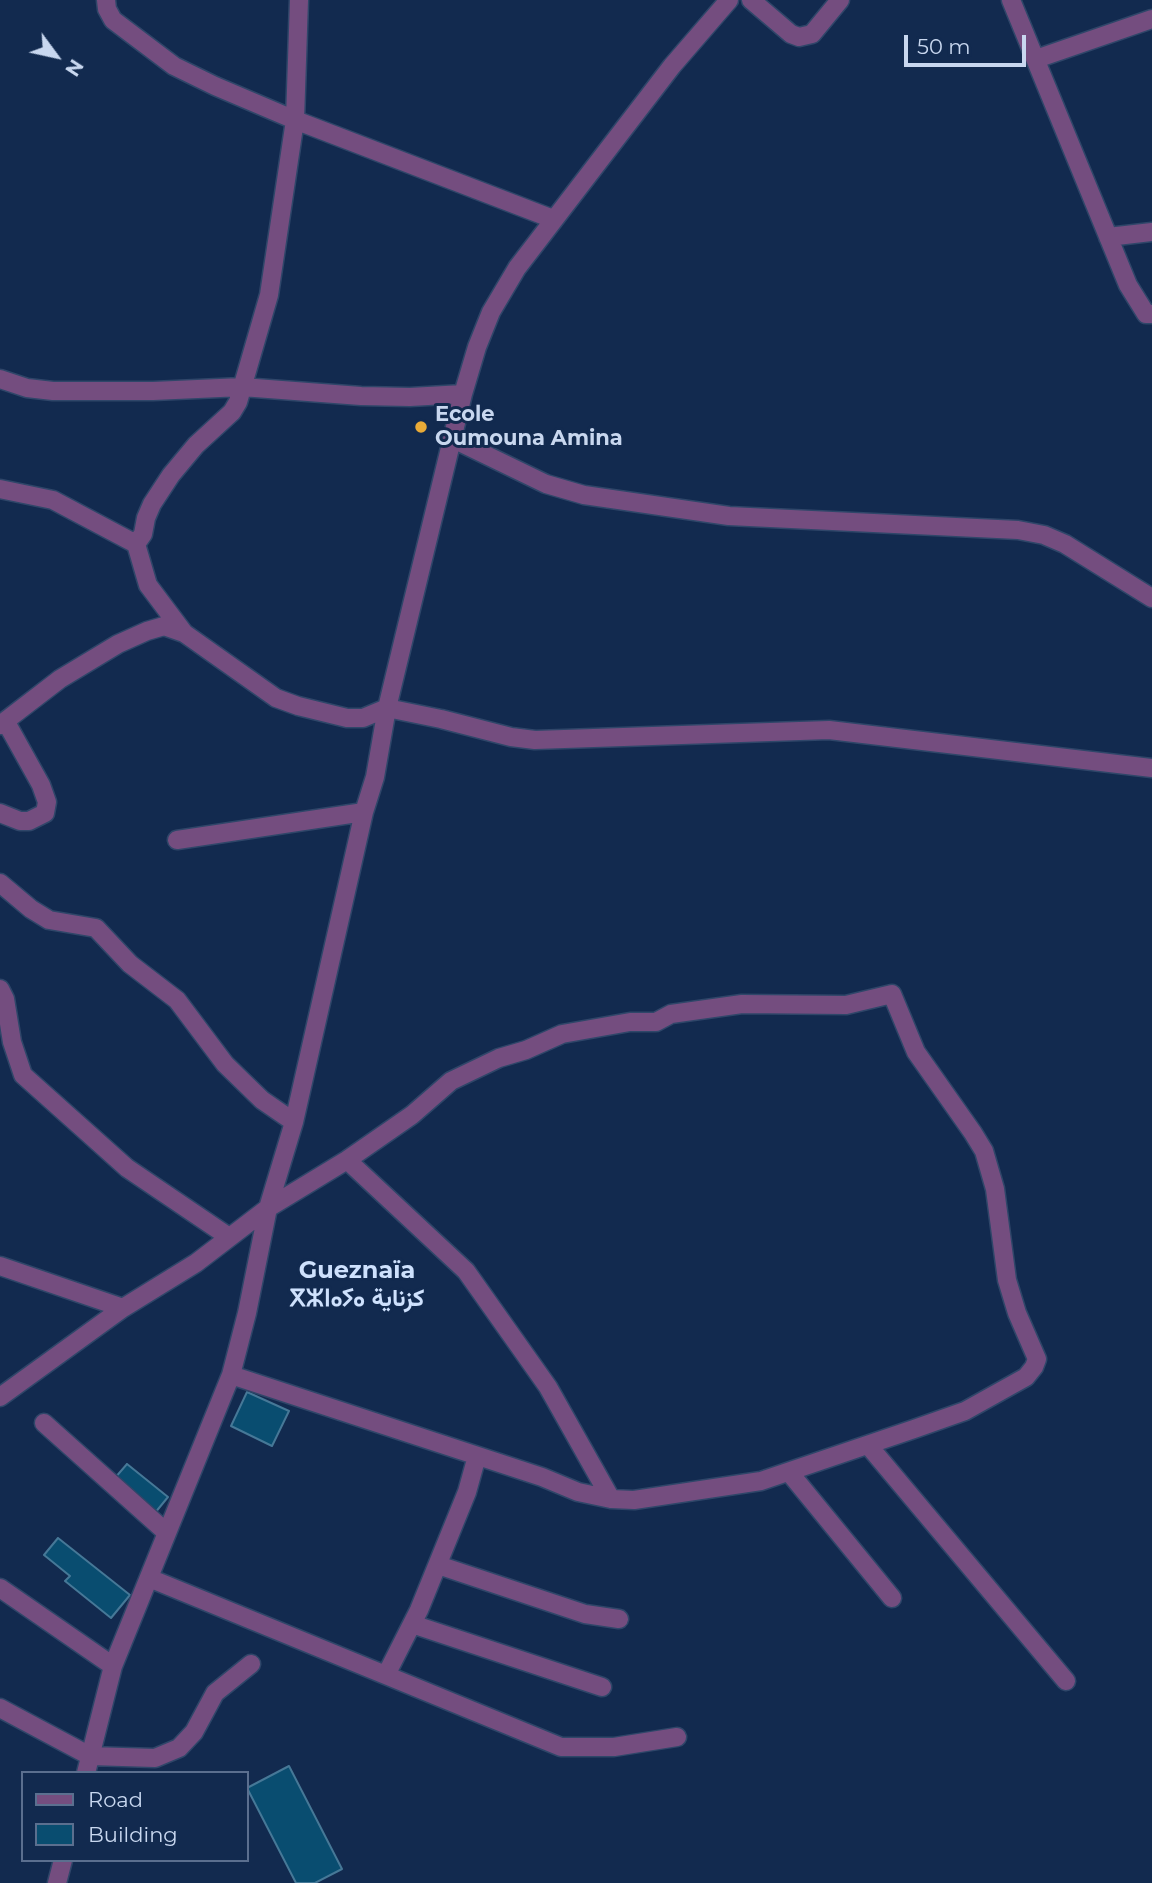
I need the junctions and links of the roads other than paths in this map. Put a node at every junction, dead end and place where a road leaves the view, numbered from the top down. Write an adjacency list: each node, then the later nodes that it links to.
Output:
1 (106, 0): 9 (street)
2 (299, 0): 9 (street)
3 (729, 0): 10 (street)
4 (751, 0): 5 (street)
5 (840, 0)
6 (1010, 0): 8 (street)
7 (1152, 19): 8 (street)
8 (1036, 59): 12 (street)
9 (295, 120): 10 (street); 15 (street)
10 (553, 219): 16 (street)
11 (1152, 232): 12 (street)
12 (1108, 237): 13 (street)
13 (1152, 314)
14 (0, 379): 15 (street)
15 (242, 387): 16 (street); 19 (street)
16 (463, 394): 17 (street)
17 (453, 439): 20 (street); 22 (street)
18 (0, 489): 19 (street)
19 (136, 544): 21 (street)
20 (1152, 598)
21 (184, 633): 22 (street); 23 (street)
22 (387, 708): 24 (street); 25 (street)
23 (3, 723): 26 (street)
24 (1152, 768)
25 (364, 812): 27 (street); 30 (street)
26 (0, 813)
27 (177, 840)
28 (0, 883): 30 (street)
29 (0, 989): 33 (street)
30 (294, 1122): 32 (street)
31 (347, 1160): 32 (street); 39 (street); 42 (street)
32 (268, 1208): 33 (street); 36 (street)
33 (229, 1237): 35 (street)
34 (0, 1266): 35 (street)
35 (123, 1308): 37 (street)
36 (231, 1375): 40 (street); 43 (street)
37 (0, 1397)
38 (44, 1423): 43 (street)
39 (868, 1445): 41 (street); 53 (street)
40 (477, 1456): 42 (street); 44 (street)
41 (789, 1472): 42 (street); 47 (street)
42 (611, 1499)
43 (167, 1533): 45 (street)
44 (438, 1565): 48 (street); 49 (street)
45 (149, 1578): 51 (street); 52 (street)
46 (0, 1588): 51 (street)
47 (892, 1598)
48 (619, 1619)
49 (412, 1624): 52 (street); 54 (street)
50 (251, 1664): 57 (street)
51 (113, 1666): 57 (street)
52 (386, 1675): 56 (street)
53 (1066, 1681)
54 (602, 1687)
55 (0, 1708): 57 (street)
56 (677, 1737)
57 (88, 1765)
58 (62, 1862): 59 (street)
59 (57, 1883)

